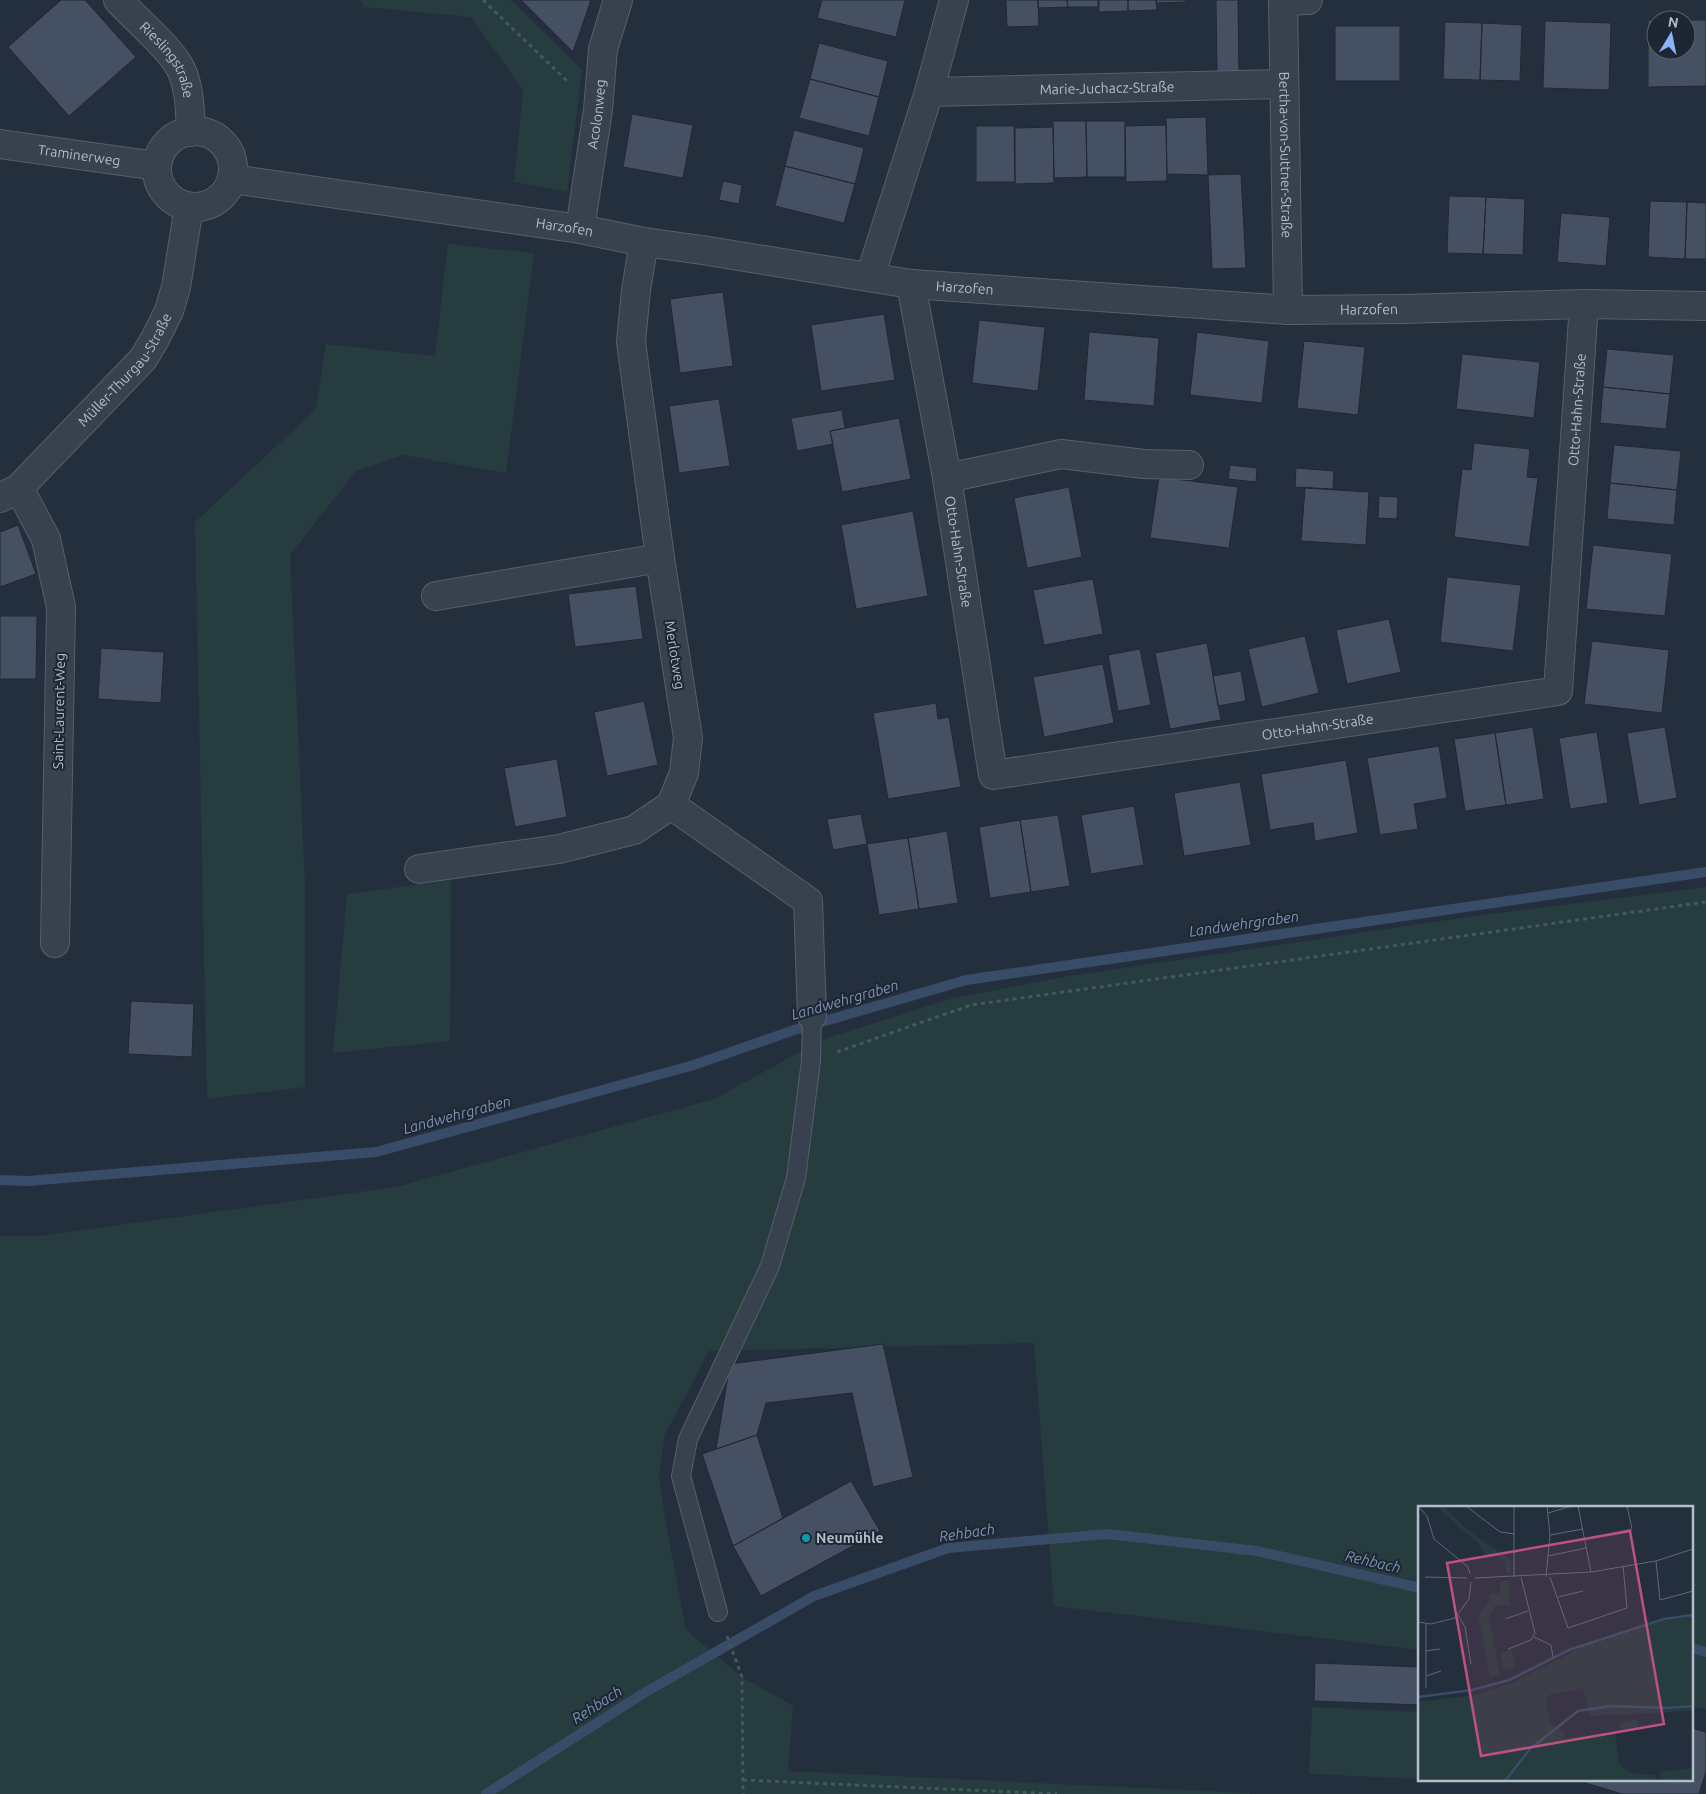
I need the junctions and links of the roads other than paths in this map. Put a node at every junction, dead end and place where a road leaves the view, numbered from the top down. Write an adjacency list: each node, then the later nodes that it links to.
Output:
1 (118, 0): 7 (street, Rieslingstraße)
2 (618, 0): 12 (street, Acolonweg)
3 (954, 0): 6 (street)
4 (1292, 0): 5 (street, Bertha-von-Suttner-Straße)
5 (1284, 84): 6 (street, Marie-Juchacz-Straße); 18 (street, Bertha-von-Suttner-Straße)
6 (928, 92): 14 (street)
7 (191, 132): 9 (street); 10 (street)
8 (0, 144): 9 (street, Traminerweg)
9 (157, 166): 11 (street)
10 (232, 179): 11 (street); 12 (street, Harzofen)
11 (189, 206): 21 (street, Müller-Thurgau-Straße)
12 (580, 229): 13 (street, Harzofen)
13 (644, 242): 14 (street, Harzofen); 22 (street, Merlotweg)
14 (870, 277): 15 (street, Harzofen)
15 (911, 284): 18 (street, Harzofen); 20 (street, Otto-Hahn-Straße)
16 (1584, 304): 17 (street, Harzofen); 18 (street, Harzofen); 20 (street, Otto-Hahn-Straße)
17 (1706, 306)
18 (1288, 310)
19 (1189, 464): 20 (street, Otto-Hahn-Straße)
20 (947, 478)
21 (10, 493): 26 (street, Saint-Laurent-Weg)
22 (660, 558): 23 (street); 24 (street, Merlotweg)
23 (436, 596)
24 (671, 805): 25 (street); 27 (street)
25 (419, 868)
26 (55, 943)
27 (812, 1027): 28 (lane)
28 (718, 1612)

